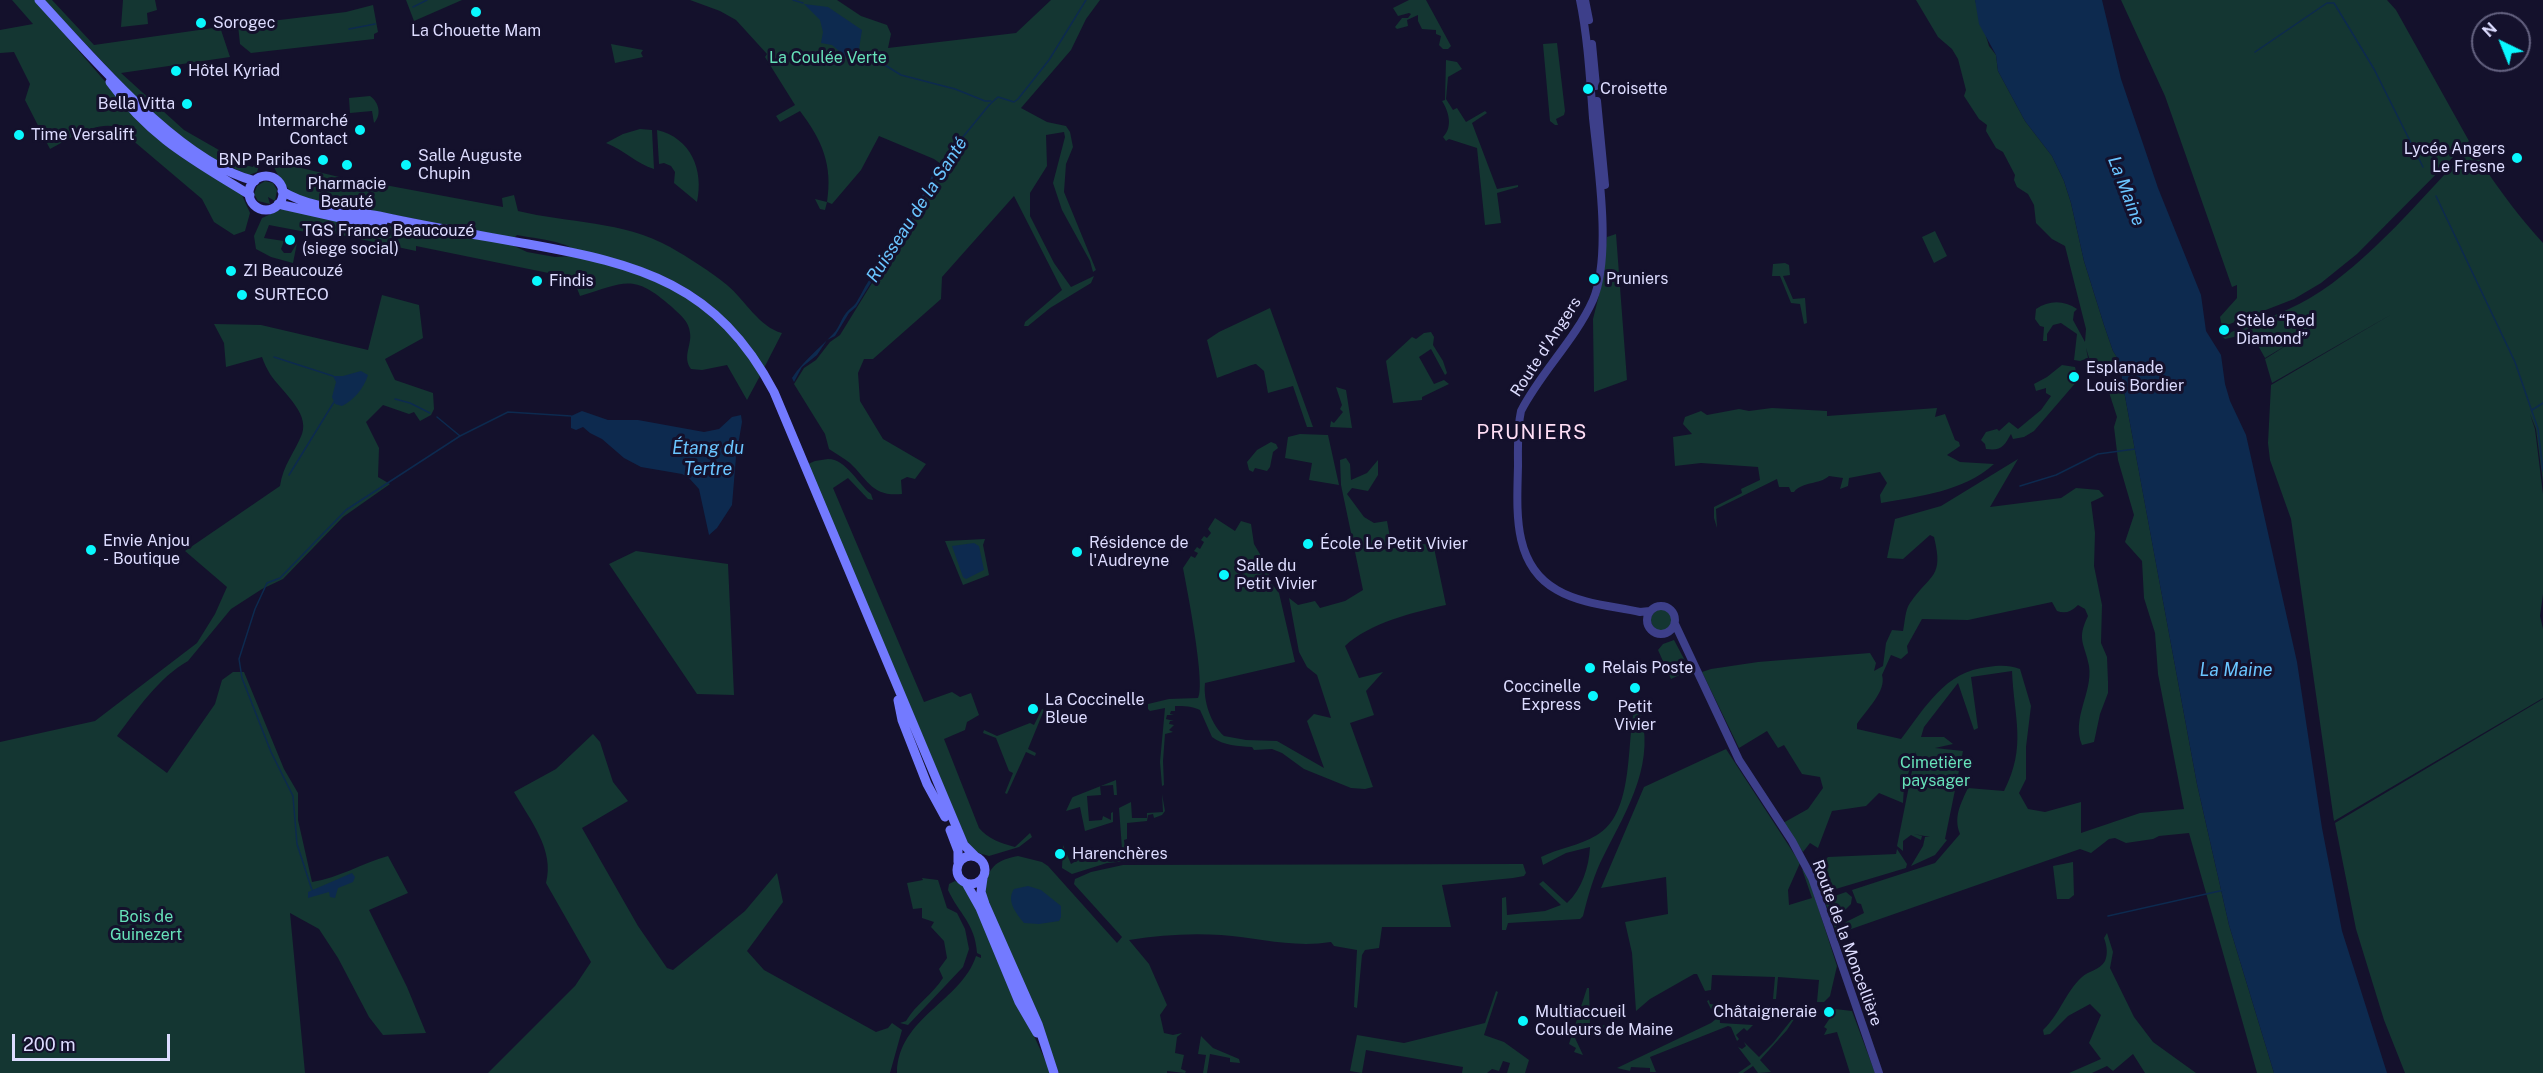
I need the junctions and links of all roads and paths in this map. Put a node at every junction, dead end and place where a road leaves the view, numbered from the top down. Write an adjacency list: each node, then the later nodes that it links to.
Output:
1 (39, 0): 4 (main road)
2 (1580, 0): 10 (street, Route d'Angers)
3 (1586, 0): 10 (street, Route d'Angers)
4 (93, 59): 5 (main road); 7 (main road)
5 (255, 181): 6 (main road); 7 (main road)
6 (282, 191): 8 (main road); 9 (main road)
7 (250, 195): 8 (main road)
8 (278, 204): 9 (main road)
9 (422, 225): 15 (main road)
10 (1602, 233): 11 (street, Route d'Angers)
11 (1649, 615): 12 (street); 13 (street)
12 (1675, 624): 13 (street); 14 (street, Route de la Moncellière)
13 (1668, 633): 14 (street)
14 (1681, 637): 22 (street, Route de la Moncellière)
15 (894, 680): 16 (main road); 17 (main road)
16 (975, 856): 17 (main road); 18 (main road)
17 (958, 862): 19 (main road)
18 (983, 878): 19 (main road); 20 (main road)
19 (966, 883): 20 (main road)
20 (1042, 1040): 21 (main road)
21 (1054, 1073)
22 (1879, 1073)

